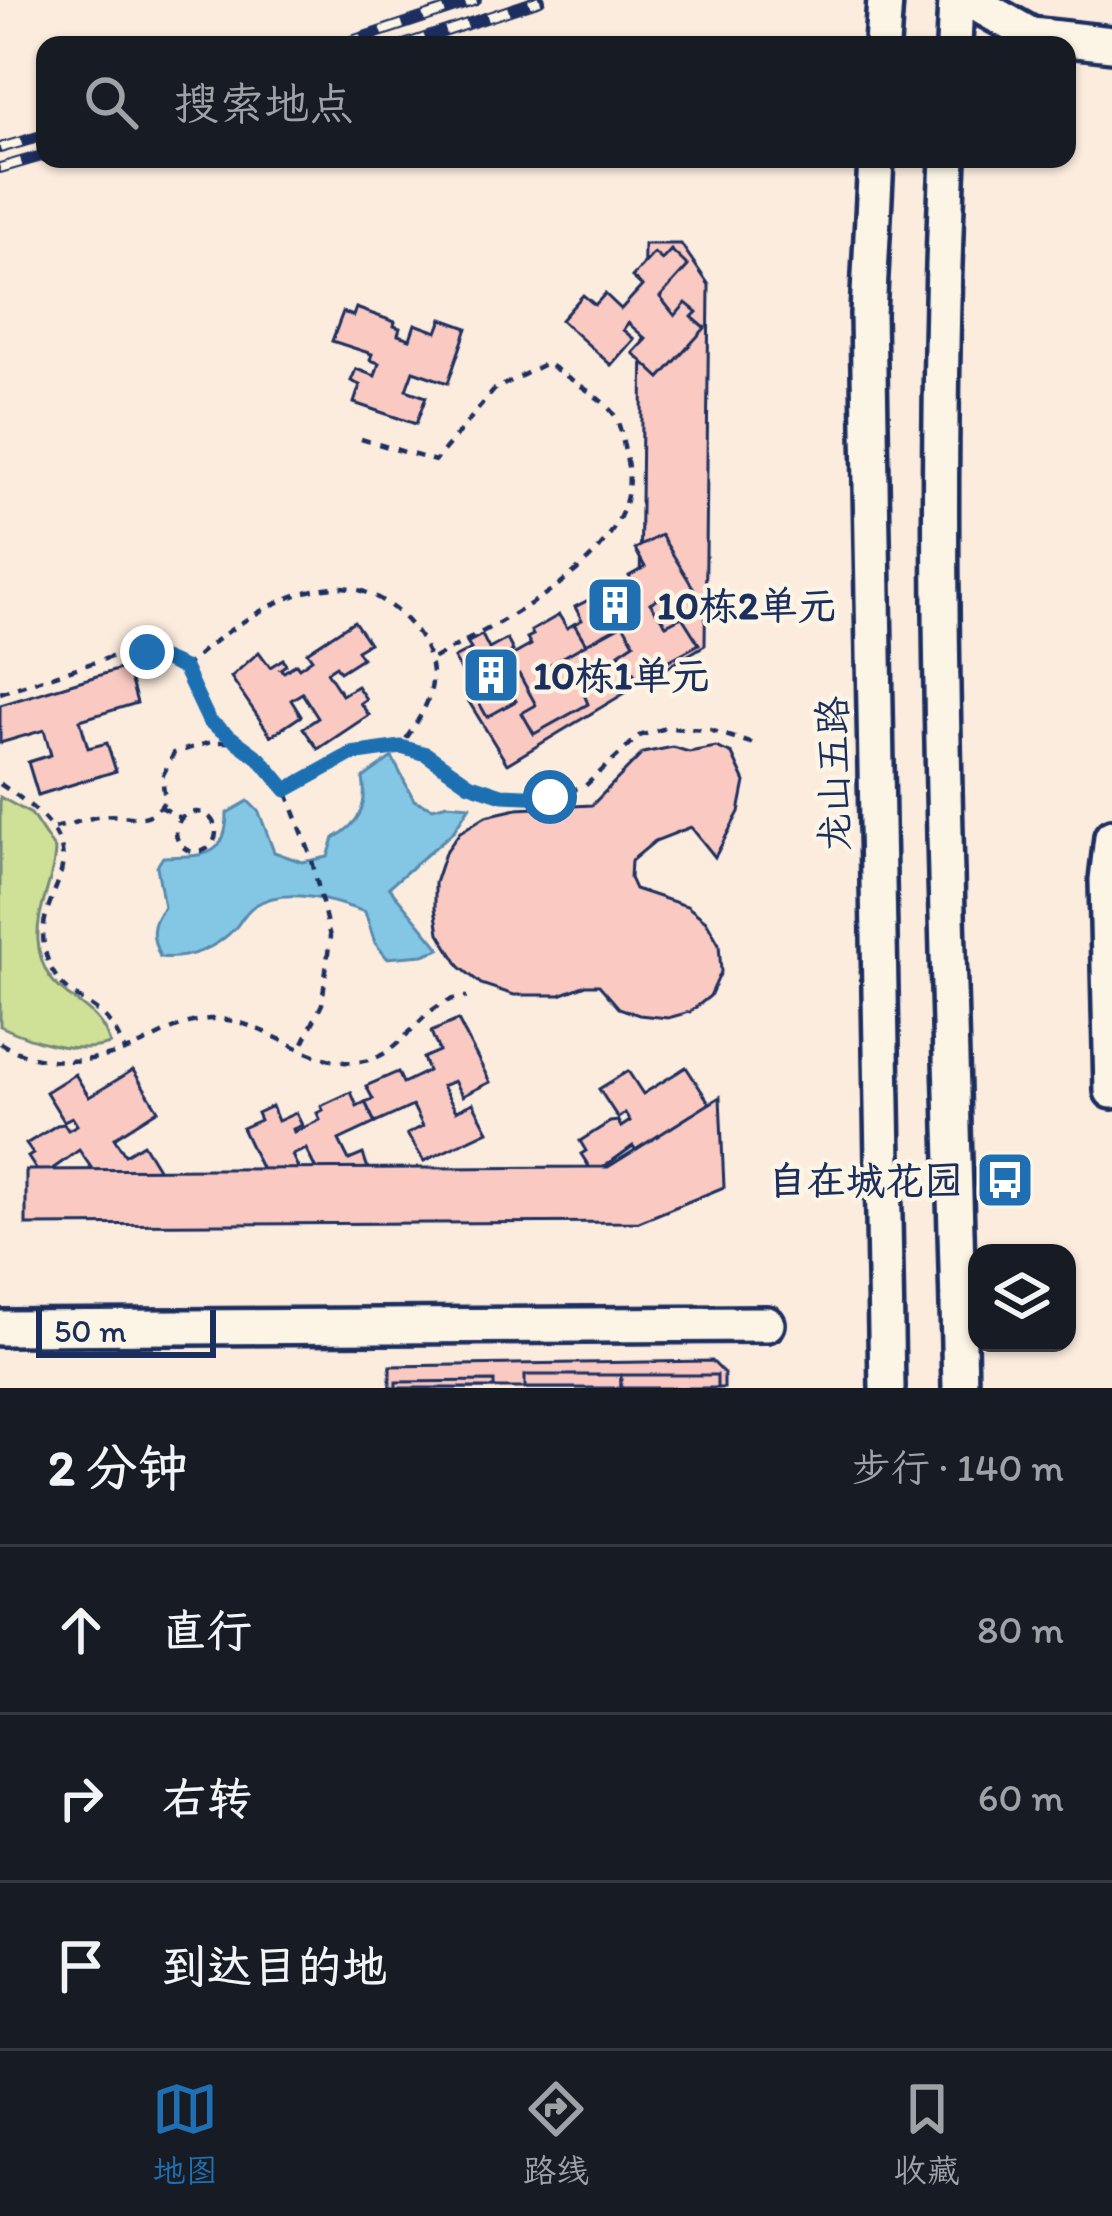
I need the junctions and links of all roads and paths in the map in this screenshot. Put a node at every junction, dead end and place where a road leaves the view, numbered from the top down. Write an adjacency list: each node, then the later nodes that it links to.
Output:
1 (884, 0): 4 (street)
2 (956, 0): 5 (street)
3 (969, 0): 6 (street)
4 (882, 36)
5 (954, 36)
6 (1047, 36)
7 (1076, 40): 8 (street)
8 (1112, 44)
9 (876, 168): 31 (street, 龙山五路)
10 (948, 168): 32 (street)
11 (361, 439): 12 (path)
12 (429, 661): 13 (path); 17 (path)
13 (184, 668): 14 (path); 15 (path)
14 (0, 693)
15 (236, 742): 19 (path); 20 (path)
16 (760, 746): 17 (path)
17 (401, 747): 19 (path)
18 (0, 784): 22 (path)
19 (286, 790): 26 (path)
20 (161, 807): 21 (path); 22 (path)
21 (181, 818): 21 (path)
22 (54, 828): 27 (path)
23 (1112, 837): 28 (street)
24 (467, 997): 26 (path)
25 (0, 1042): 27 (path)
26 (300, 1049): 27 (path)
27 (124, 1050)
28 (1112, 1091)
29 (767, 1324): 30 (street)
30 (0, 1328)
31 (886, 1388)
32 (960, 1388)

